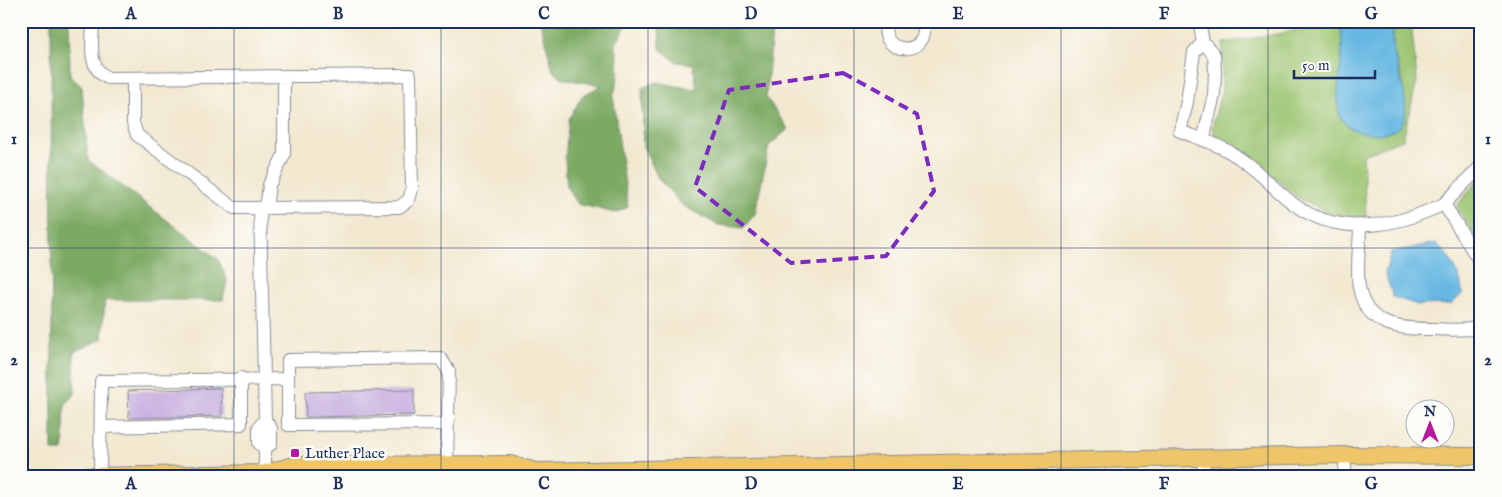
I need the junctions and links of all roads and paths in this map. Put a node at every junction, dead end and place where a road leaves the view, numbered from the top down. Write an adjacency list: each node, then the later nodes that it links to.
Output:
1 (93, 21): 7 (street)
2 (887, 21): 3 (street)
3 (922, 21)
4 (1199, 21): 5 (street)
5 (1203, 42): 8 (street); 8 (street)
6 (284, 76): 7 (street); 11 (street); 11 (street)
7 (133, 78): 11 (street)
8 (1203, 140): 12 (street)
9 (1481, 166): 10 (street)
10 (1444, 204): 12 (street); 13 (street)
11 (262, 209): 16 (street)
12 (1360, 225): 14 (street)
13 (1481, 264)
14 (1481, 328)
15 (241, 378): 16 (street); 19 (street); 19 (street)
16 (264, 378): 17 (street); 25 (street)
17 (288, 379): 18 (street); 18 (street)
18 (448, 424): 23 (street)
19 (101, 427): 27 (street)
20 (1345, 455): 21 (main road); 22 (main road); 30 (street)
21 (1481, 456)
22 (1203, 458): 24 (main road); 29 (street)
23 (447, 463): 24 (main road); 25 (main road)
24 (537, 471): 28 (main road)
25 (270, 474): 27 (main road)
26 (87, 476): 27 (main road)
27 (100, 476)
28 (514, 476)
29 (1204, 476)
30 (1345, 476)

